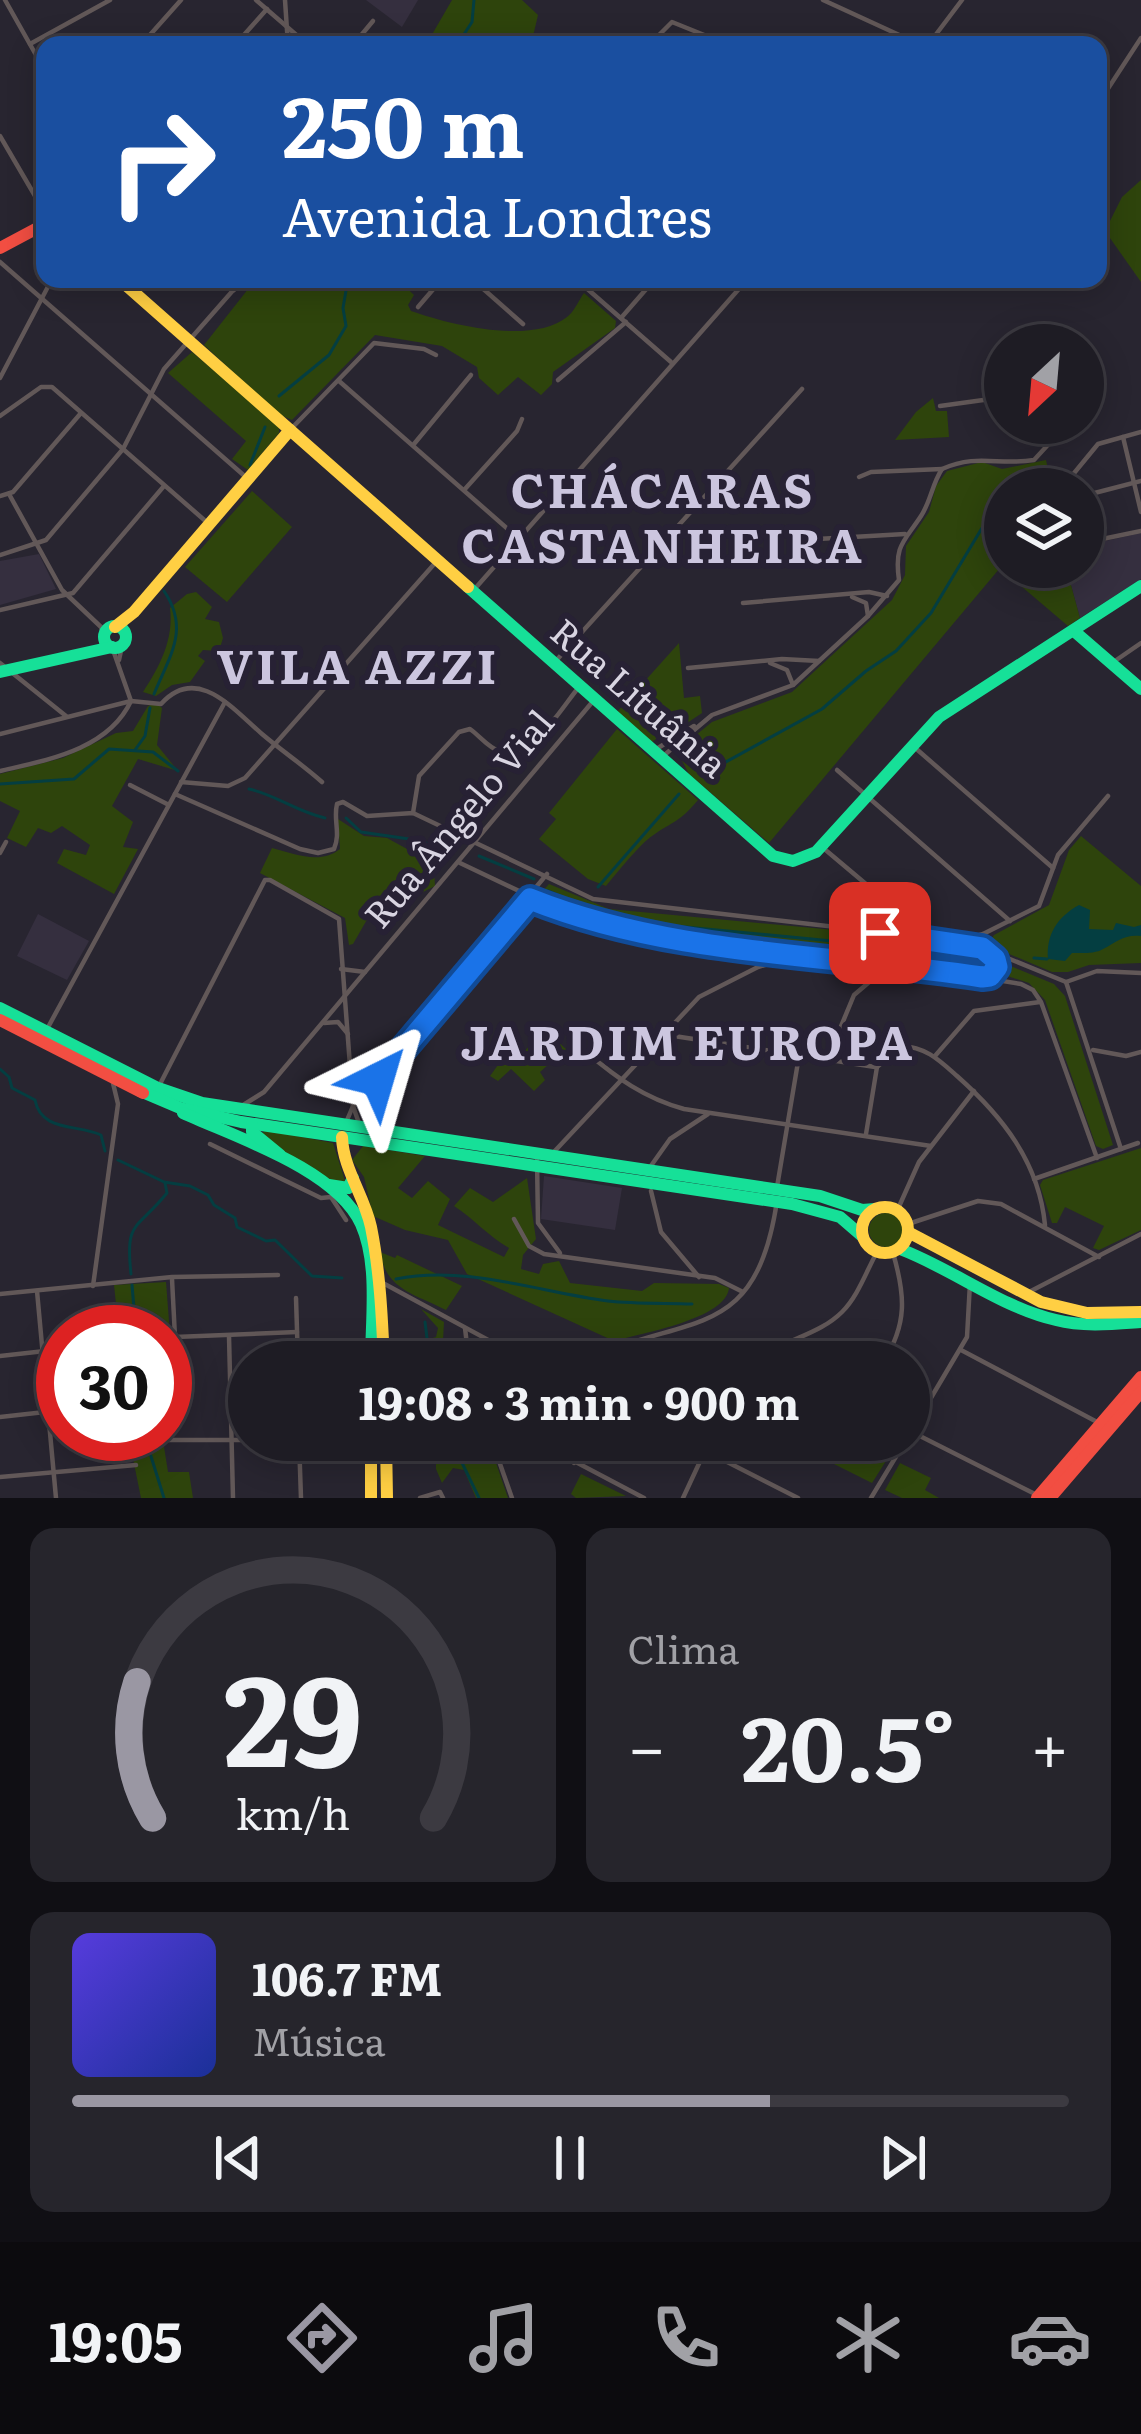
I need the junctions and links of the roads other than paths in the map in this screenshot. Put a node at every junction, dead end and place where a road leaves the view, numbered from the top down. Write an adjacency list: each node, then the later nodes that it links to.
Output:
1 (5, 0): 23 (street)
2 (110, 0): 11 (street)
3 (181, 0): 12 (street)
4 (256, 0): 8 (street)
5 (285, 0): 10 (street)
6 (823, 0): 19 (street)
7 (962, 0): 20 (street)
8 (267, 9): 10 (street); 13 (street)
9 (373, 21): 16 (street)
10 (286, 26): 14 (street); 15 (street)
11 (45, 36)
12 (148, 36)
13 (243, 36)
14 (287, 36)
15 (298, 36)
16 (360, 36)
17 (658, 36): 18 (street)
18 (707, 36)
19 (905, 36)
20 (932, 36)
21 (1141, 38): 25 (street)
22 (36, 41): 23 (street)
23 (30, 44): 24 (street)
24 (36, 55)
25 (1107, 90)
26 (0, 136): 27 (street)
27 (36, 198)
28 (36, 229): 29 (street)
29 (0, 248)
30 (0, 262): 39 (street)
31 (47, 288): 39 (street)
32 (129, 288): 43 (street, Rua Lituânia)
33 (434, 288): 40 (street)
34 (482, 288): 42 (street)
35 (586, 288): 41 (street)
36 (648, 288): 41 (street)
37 (234, 290): 43 (street)
38 (737, 290): 45 (street)
39 (41, 299): 47 (street); 51 (street)
40 (418, 307)
41 (623, 320): 45 (street); 48 (street)
42 (524, 324)
43 (191, 341): 51 (street); 57 (street, Rua Lituânia)
44 (436, 355): 49 (street)
45 (673, 364): 77 (street)
46 (471, 375): 61 (street)
47 (0, 378)
48 (558, 380)
49 (339, 381): 57 (street); 61 (street)
50 (802, 389): 97 (street)
51 (151, 395): 62 (street); 66 (street)
52 (984, 400): 53 (street)
53 (940, 406)
54 (81, 413): 55 (street); 62 (street); 71 (street)
55 (0, 416)
56 (522, 419): 69 (street)
57 (290, 430): 66 (street); 82 (street, Rua Lituânia)
58 (1141, 432): 59 (street)
59 (1123, 437): 63 (street); 67 (street)
60 (1049, 444): 64 (street)
61 (412, 445): 69 (street)
62 (123, 448): 68 (street); 80 (street)
63 (1078, 468)
64 (942, 469): 65 (street); 76 (street)
65 (860, 477)
66 (248, 479): 74 (street)
67 (1137, 482): 70 (street); 73 (street)
68 (164, 486): 74 (street); 85 (street)
69 (464, 490): 77 (street)
70 (1104, 491)
71 (9, 494): 72 (street); 80 (street)
72 (0, 496)
73 (1141, 512)
74 (210, 526): 92 (street)
75 (1141, 531): 78 (street)
76 (905, 534): 79 (street); 87 (street)
77 (518, 538): 84 (street)
78 (1104, 539)
79 (800, 540)
80 (39, 545): 81 (street); 85 (street)
81 (0, 555)
82 (438, 561): 84 (street, Rua Lituânia); 109 (street)
83 (1141, 586): 91 (street)
84 (472, 592): 97 (street, Rua Lituânia)
85 (66, 594): 89 (street); 92 (street)
86 (847, 595): 87 (street); 88 (street); 90 (street)
87 (887, 596): 90 (street)
88 (743, 603)
89 (0, 610)
90 (868, 616): 94 (street)
91 (1074, 631): 96 (street); 110 (street)
92 (113, 639): 99 (street); 104 (street)
93 (1141, 643): 96 (street)
94 (819, 661): 95 (street); 100 (street)
95 (764, 663): 98 (street); 100 (street)
96 (1112, 663): 102 (street)
97 (554, 664): 101 (street, Rua Lituânia)
98 (688, 668)
99 (3, 669): 106 (street)
100 (793, 685): 112 (street)
101 (579, 687): 103 (street, Rua Lituânia); 108 (street)
102 (1141, 689)
103 (594, 700): 111 (street, Rua Ângelo Vial); 112 (street, Rua Lituânia)
104 (131, 701): 105 (street); 106 (street); 114 (street)
105 (225, 702): 109 (street); 115 (street)
106 (66, 716): 107 (street)
107 (0, 734)
108 (534, 740): 111 (street); 122 (street)
109 (275, 743): 115 (street); 116 (street)
110 (913, 746): 119 (street); 128 (street)
111 (549, 754): 124 (street, Rua Ângelo Vial)
112 (657, 755): 125 (street, Rua Lituânia)
113 (837, 770): 119 (street)
114 (0, 771)
115 (181, 782): 118 (street)
116 (322, 782)
117 (130, 785): 121 (street)
118 (175, 794): 121 (street); 122 (street)
119 (867, 796): 125 (street); 131 (street)
120 (1108, 796): 128 (street)
121 (168, 805): 153 (street)
122 (413, 813): 124 (street)
123 (6, 842): 126 (street)
124 (477, 842): 127 (street, Rua Ângelo Vial); 129 (street)
125 (822, 847): 133 (street)
126 (0, 854)
127 (460, 863): 130 (street); 143 (street, Rua Ângelo Vial)
128 (1053, 868): 131 (street)
129 (547, 874): 130 (street); 133 (street)
130 (530, 899): 136 (street); 165 (street)
131 (1010, 921): 132 (street)
132 (983, 934): 134 (street); 135 (street)
133 (922, 938): 134 (street); 141 (street)
134 (952, 943): 135 (street)
135 (982, 948): 145 (street); 147 (street)
136 (750, 949): 137 (street); 140 (street)
137 (805, 954): 138 (street); 140 (street)
138 (856, 961): 139 (street); 146 (street)
139 (890, 965): 141 (street); 146 (street)
140 (758, 967): 154 (street)
141 (923, 968): 145 (street)
142 (341, 969): 143 (street, Rua Ângelo Vial); 148 (street); 167 (street)
143 (365, 972): 148 (street, Rua Ângelo Vial)
144 (1141, 973): 147 (street)
145 (982, 977): 149 (street)
146 (866, 982): 161 (street)
147 (1066, 982): 156 (street)
148 (346, 995): 152 (street, Rua Ângelo Vial); 155 (street)
149 (1042, 1002): 160 (street); 185 (street)
150 (0, 1008): 153 (street)
151 (0, 1020): 164 (street)
152 (324, 1022): 155 (street); 170 (street, Rua Ângelo Vial)
153 (46, 1031): 167 (street)
154 (661, 1034): 159 (street); 166 (street)
155 (350, 1039): 163 (street)
156 (1090, 1050): 158 (street); 183 (street)
157 (586, 1052): 166 (street)
158 (1141, 1052)
159 (799, 1056): 161 (street); 176 (street)
160 (935, 1056): 162 (street); 169 (street)
161 (826, 1060): 162 (street)
162 (877, 1067): 178 (street)
163 (351, 1070): 165 (street); 172 (street)
164 (109, 1075): 168 (street); 171 (street)
165 (378, 1079): 172 (street)
166 (619, 1081): 174 (street); 184 (street)
167 (158, 1088): 173 (street)
168 (136, 1089): 171 (street); 175 (street); 187 (street)
169 (974, 1091): 182 (street); 191 (street)
170 (265, 1092): 173 (street, Rua Ângelo Vial); 175 (street, Rua Ângelo Vial)
171 (118, 1104): 210 (street)
172 (352, 1106): 177 (street); 179 (street)
173 (237, 1108): 175 (street)
174 (708, 1114): 176 (street); 189 (street)
175 (254, 1117): 177 (street); 187 (street)
176 (787, 1124): 178 (street); 193 (street)
177 (343, 1132): 179 (street); 188 (street)
178 (866, 1134): 182 (street)
179 (363, 1135): 186 (street); 188 (street)
180 (1138, 1143): 183 (street)
181 (210, 1144): 192 (street)
182 (932, 1146): 195 (street)
183 (1121, 1149): 185 (street)
184 (562, 1152): 186 (street); 189 (street)
185 (1097, 1158): 191 (street)
186 (542, 1166): 189 (street); 204 (street)
187 (296, 1167): 190 (street)
188 (348, 1169): 190 (street); 211 (street)
189 (651, 1176): 193 (street); 207 (street)
190 (317, 1179): 192 (street); 211 (street)
191 (1034, 1179): 198 (street)
192 (303, 1190): 196 (street)
193 (777, 1196): 194 (street); 201 (street); 213 (street)
194 (875, 1209): 195 (street); 201 (street)
195 (897, 1211): 199 (street)
196 (346, 1220)
197 (514, 1220): 204 (street)
198 (1045, 1225): 199 (street); 205 (street)
199 (908, 1228): 202 (street); 209 (street)
200 (1141, 1234): 205 (street)
201 (862, 1236): 203 (street)
202 (896, 1251): 203 (street); 209 (street); 234 (street)
203 (877, 1252): 233 (street)
204 (564, 1256): 207 (street)
205 (1100, 1257): 215 (street)
206 (278, 1275): 208 (street)
207 (699, 1276): 213 (street)
208 (172, 1277): 210 (street); 219 (street)
209 (976, 1285): 215 (street); 221 (street); 235 (street)
210 (93, 1286): 212 (street)
211 (374, 1289): 216 (street); 216 (street); 228 (street); 229 (street)
212 (37, 1291): 214 (street); 218 (street)
213 (743, 1292): 232 (street)
214 (0, 1294)
215 (1024, 1295): 220 (street)
216 (404, 1296): 222 (street)
217 (296, 1298): 223 (street)
218 (38, 1305)
219 (173, 1305)
220 (1141, 1312)
221 (1141, 1322)
222 (465, 1328): 230 (street); 231 (street)
223 (297, 1332): 224 (street); 227 (street)
224 (229, 1333): 225 (street); 226 (street)
225 (192, 1336)
226 (229, 1341)
227 (297, 1341)
228 (372, 1341)
229 (381, 1341)
230 (467, 1341)
231 (489, 1341)
232 (646, 1341)
233 (788, 1341)
234 (896, 1341)
235 (961, 1350): 240 (street); 243 (street)
236 (36, 1352): 237 (street)
237 (0, 1356)
238 (1141, 1377): 243 (street)
239 (1141, 1392): 261 (street)
240 (930, 1400)
241 (36, 1413): 242 (street)
242 (0, 1417)
243 (1101, 1424): 261 (street)
244 (192, 1440): 245 (street)
245 (228, 1441)
246 (930, 1444): 261 (street)
247 (53, 1461): 258 (street)
248 (232, 1461): 263 (street)
249 (299, 1461): 264 (street)
250 (371, 1461): 265 (street)
251 (386, 1461): 266 (street)
252 (500, 1461): 268 (street)
253 (700, 1461): 270 (street)
254 (725, 1461): 271 (street)
255 (893, 1461): 272 (street)
256 (574, 1462): 269 (street)
257 (136, 1465): 258 (street)
258 (54, 1472): 259 (street); 262 (street)
259 (0, 1478)
260 (441, 1495): 267 (street)
261 (1042, 1497)
262 (56, 1498)
263 (233, 1498)
264 (301, 1498)
265 (370, 1498)
266 (387, 1498)
267 (421, 1498)
268 (512, 1498)
269 (644, 1498)
270 (683, 1498)
271 (798, 1498)
272 (871, 1498)

